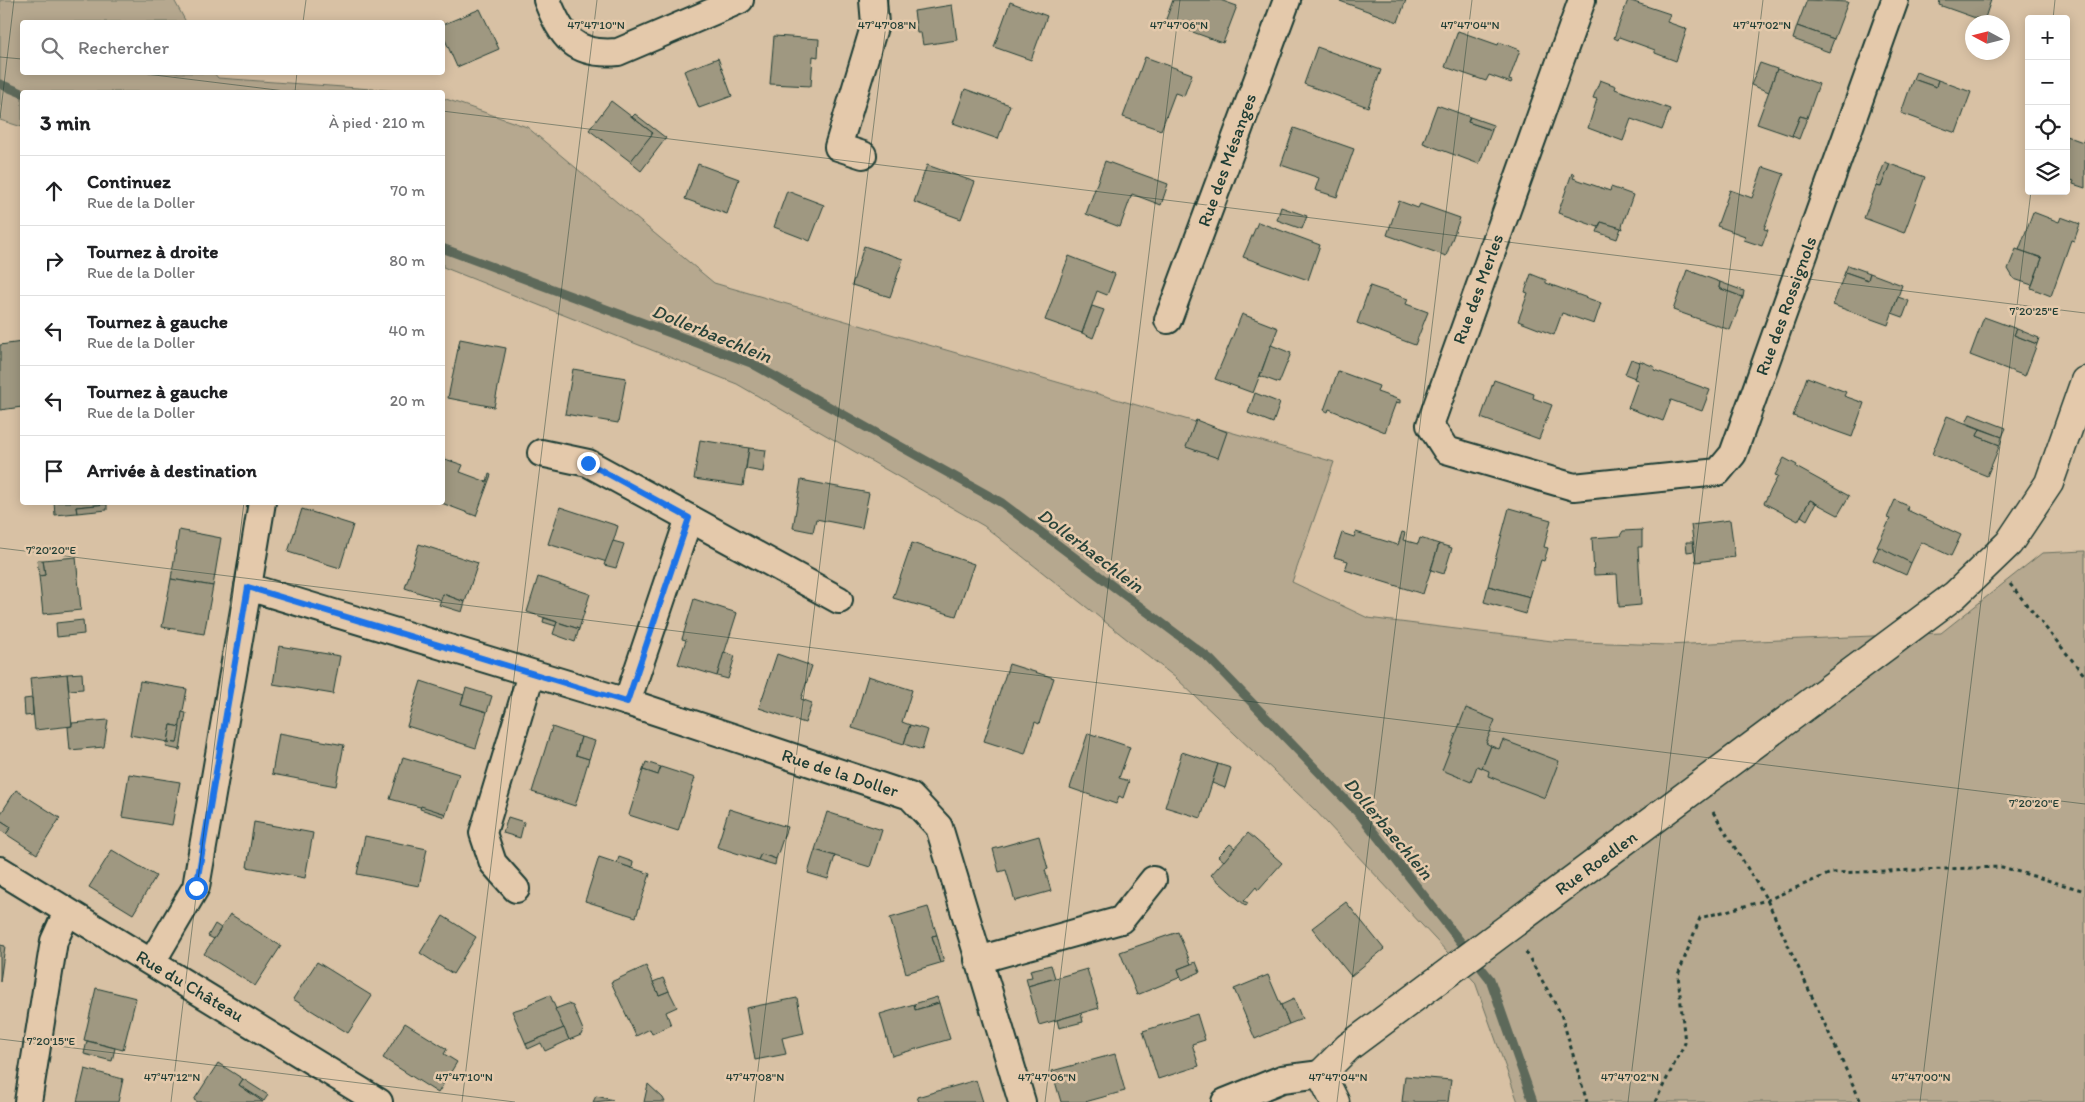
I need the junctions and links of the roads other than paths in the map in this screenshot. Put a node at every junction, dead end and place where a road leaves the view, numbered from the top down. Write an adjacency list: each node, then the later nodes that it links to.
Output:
1 (547, 0): 2 (street)
2 (740, 0)
3 (873, 0): 7 (street)
4 (1286, 0): 8 (street, Rue des Mésanges)
5 (1582, 0): 11 (street, Rue des Merles)
6 (1895, 0): 11 (street, Rue des Rossignols)
7 (863, 155)
8 (1168, 320)
9 (2085, 381): 24 (street, Rue Roedlen)
10 (541, 453): 13 (street)
11 (1574, 487)
12 (262, 505): 14 (street)
13 (689, 518): 15 (street); 17 (street)
14 (248, 587): 16 (street, Rue de la Doller); 23 (street)
15 (839, 600)
16 (531, 674): 17 (street, Rue de la Doller); 20 (street)
17 (627, 702): 22 (street, Rue de la Doller)
18 (0, 870): 21 (street, Rue du Château)
19 (1153, 880): 22 (street)
20 (516, 889)
21 (67, 912): 23 (street, Rue du Château); 25 (street)
22 (978, 960): 27 (street, Rue de la Doller)
23 (152, 962): 26 (street, Rue du Château)
24 (1321, 1074): 28 (street); 29 (street)
25 (28, 1102)
26 (380, 1102)
27 (1022, 1102)
28 (1225, 1102)
29 (1335, 1102)

